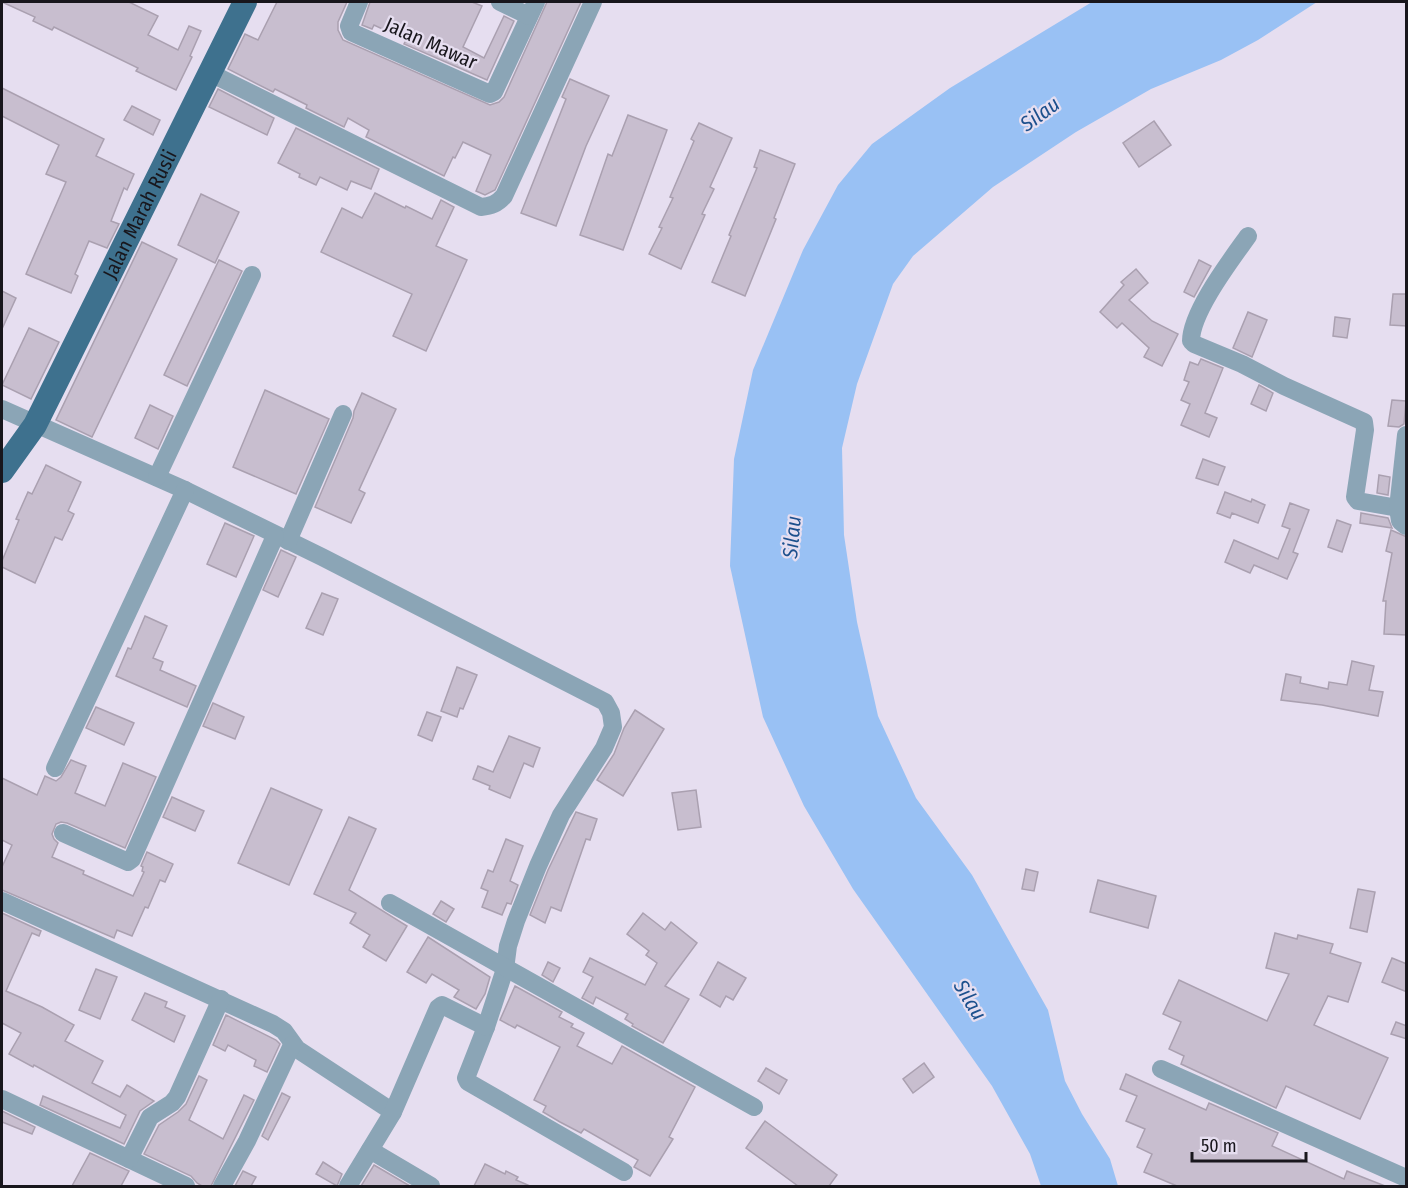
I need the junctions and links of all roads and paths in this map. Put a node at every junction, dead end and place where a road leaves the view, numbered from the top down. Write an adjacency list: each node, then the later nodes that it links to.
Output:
1 (245, 2): 6 (main road, Jalan Marah Rusli)
2 (359, 2): 5 (street, Jalan Mawar)
3 (500, 2): 5 (street)
4 (593, 2): 6 (street)
5 (533, 9)
6 (210, 73): 11 (main road, Jalan Marah Rusli)
7 (1248, 236): 16 (street)
8 (252, 275): 14 (street)
9 (2, 409): 11 (street)
10 (343, 414): 18 (street)
11 (35, 425): 13 (main road, Jalan Marah Rusli); 14 (street)
12 (1407, 435): 16 (street)
13 (2, 471)
14 (157, 477): 15 (street)
15 (184, 490): 18 (street); 19 (street)
16 (1398, 508): 17 (street)
17 (1407, 526)
18 (282, 538): 20 (street); 23 (street)
19 (55, 768)
20 (63, 833)
21 (2, 901): 24 (street)
22 (390, 903): 23 (street)
23 (505, 969): 25 (street); 29 (street)
24 (221, 999): 26 (street); 32 (street)
25 (486, 1027): 30 (street); 33 (street)
26 (292, 1045): 30 (street); 36 (street)
27 (1161, 1069): 34 (street)
28 (2, 1099): 32 (street)
29 (754, 1107)
30 (393, 1112): 31 (street)
31 (370, 1150): 37 (street); 38 (street)
32 (129, 1159): 35 (street)
33 (624, 1172)
34 (1407, 1178)
35 (186, 1186)
36 (222, 1186)
37 (348, 1186)
38 (431, 1186)

